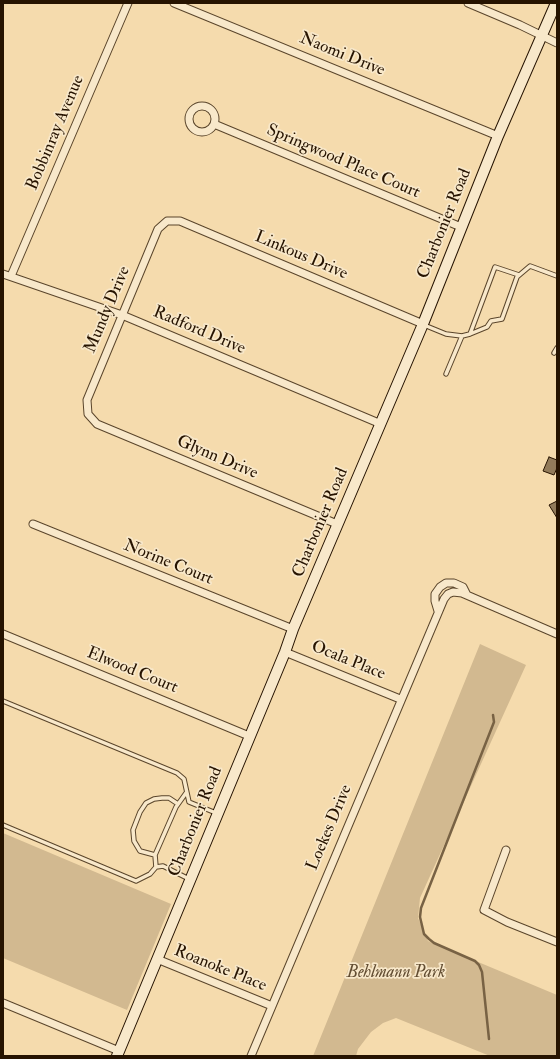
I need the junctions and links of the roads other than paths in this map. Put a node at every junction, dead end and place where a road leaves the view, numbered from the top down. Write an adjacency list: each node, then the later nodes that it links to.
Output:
1 (128, 3): 13 (street, Bobbinray Avenue)
2 (174, 3): 8 (street, Naomi Drive)
3 (468, 3): 5 (street)
4 (555, 8): 5 (main road, Charbonier Road)
5 (542, 36): 6 (street); 8 (main road, Charbonier Road)
6 (557, 43)
7 (214, 124): 10 (street, Springwood Place Court)
8 (498, 136): 10 (main road, Charbonier Road)
9 (167, 221): 15 (street, Mundy Drive); 18 (street, Linkous Drive)
10 (461, 227): 18 (main road, Charbonier Road)
11 (3, 274): 13 (street, Radford Drive)
12 (519, 275): 14 (lane); 16 (lane); 21 (lane)
13 (11, 276): 15 (street, Radford Drive)
14 (557, 276)
15 (122, 316): 26 (street, Mundy Drive); 27 (street, Radford Drive)
16 (502, 319): 17 (lane); 20 (lane)
17 (500, 323)
18 (423, 324): 22 (lane); 27 (main road, Charbonier Road)
19 (493, 326): 20 (lane)
20 (487, 327): 21 (lane)
21 (470, 334): 22 (lane)
22 (462, 336): 25 (lane)
23 (557, 348): 24 (lane)
24 (554, 354)
25 (446, 374)
26 (88, 414): 29 (street, Glynn Drive)
27 (381, 424): 29 (main road, Charbonier Road)
28 (33, 524): 30 (street, Norine Court)
29 (337, 524): 30 (main road, Charbonier Road)
30 (293, 629): 33 (main road, Charbonier Road)
31 (3, 634): 36 (street, Elwood Court)
32 (557, 634): 34 (street, Loekes Drive)
33 (285, 652): 34 (street, Ocala Place); 36 (main road, Charbonier Road)
34 (400, 699): 48 (street, Loekes Drive)
35 (3, 702): 37 (lane)
36 (249, 736): 39 (main road, Charbonier Road)
37 (186, 793): 38 (lane); 39 (lane)
38 (178, 804): 42 (lane); 42 (lane)
39 (217, 814): 44 (main road, Charbonier Road)
40 (3, 825): 43 (lane)
41 (506, 850): 45 (street)
42 (155, 855): 43 (lane)
43 (156, 867): 44 (lane)
44 (190, 879): 46 (main road, Charbonier Road)
45 (557, 942)
46 (157, 959): 48 (street, Roanoke Place); 49 (main road, Charbonier Road)
47 (3, 1003): 49 (street)
48 (272, 1006): 50 (street, Loekes Drive)
49 (118, 1054)
50 (251, 1056)

